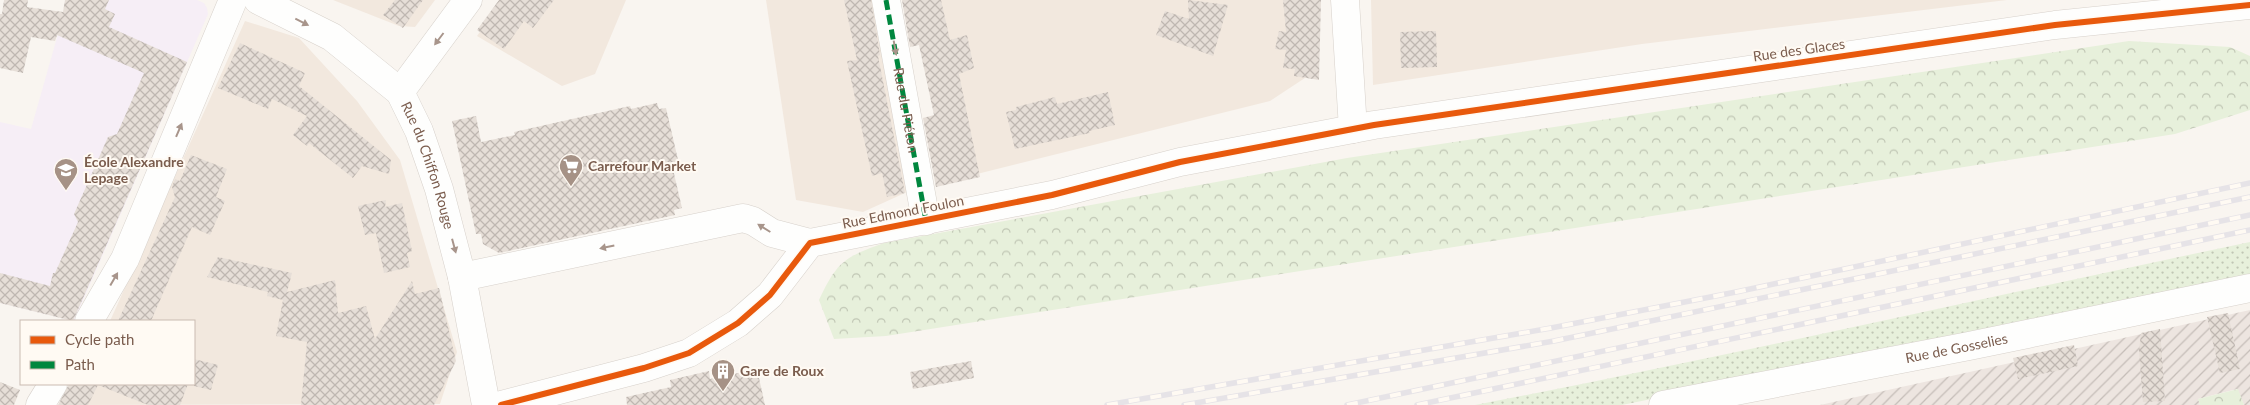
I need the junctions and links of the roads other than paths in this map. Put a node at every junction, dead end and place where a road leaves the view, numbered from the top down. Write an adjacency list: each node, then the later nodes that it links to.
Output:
1 (233, 0): 13 (street, one-way to 1)
2 (258, 0): 7 (street, Rue du Chiffon Rouge, one-way to 7)
3 (468, 0): 7 (street, one-way to 7)
4 (886, 0): 9 (street, Rue du Piéton, one-way to 9)
5 (1345, 0): 8 (street)
6 (2250, 5): 8 (street, Rue des Glaces)
7 (400, 92): 11 (street, Rue du Chiffon Rouge, one-way to 11)
8 (1353, 129): 9 (street, Rue Edmond Foulon)
9 (926, 221): 10 (street, Rue Edmond Foulon)
10 (810, 243): 11 (street, one-way to 11); 17 (street)
11 (462, 277): 16 (street, Rue du Chiffon Rouge)
12 (2250, 288): 18 (street, Rue de Gosselies)
13 (90, 320)
14 (52, 385): 15 (street)
15 (40, 405)
16 (486, 405)
17 (501, 405)
18 (1663, 405)

